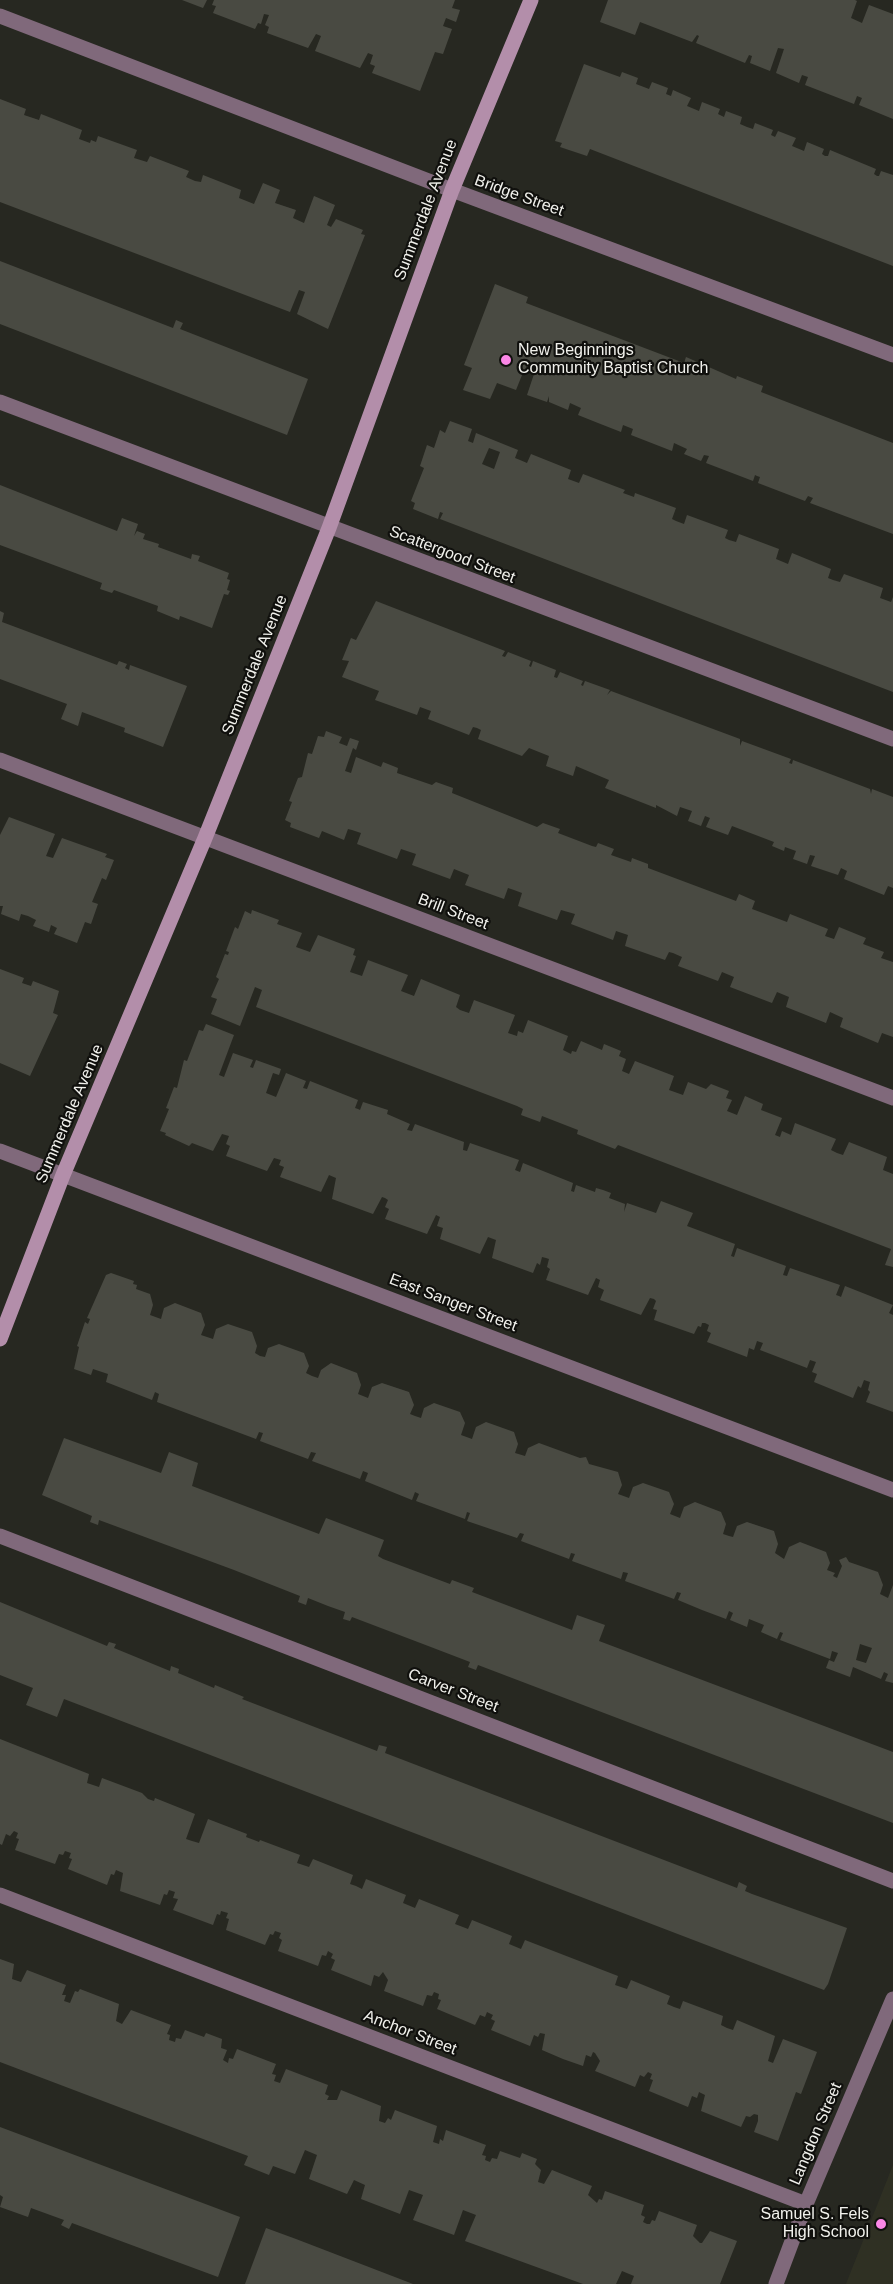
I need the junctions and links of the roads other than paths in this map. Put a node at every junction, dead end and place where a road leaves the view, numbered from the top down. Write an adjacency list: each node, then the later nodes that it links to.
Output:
1 (531, 0): 3 (main road, Summerdale Avenue)
2 (0, 16): 3 (street, Bridge Street)
3 (452, 190): 4 (street, Bridge Street); 6 (main road, Summerdale Avenue)
4 (893, 355)
5 (0, 402): 6 (street, Scattergood Street)
6 (329, 528): 7 (street, Scattergood Street); 9 (main road, Summerdale Avenue)
7 (893, 739)
8 (0, 760): 9 (street, Brill Street)
9 (205, 838): 10 (street, Brill Street); 12 (main road, Summerdale Avenue)
10 (893, 1098)
11 (0, 1151): 12 (street, East Sanger Street)
12 (63, 1175): 13 (main road, Summerdale Avenue); 14 (street, East Sanger Street)
13 (0, 1339)
14 (893, 1490)
15 (0, 1536): 16 (street, Carver Street)
16 (893, 1881)
17 (0, 1895): 19 (street, Anchor Street)
18 (893, 1999): 19 (street, Langdon Street)
19 (806, 2204): 20 (street, Langdon Street)
20 (776, 2284)

